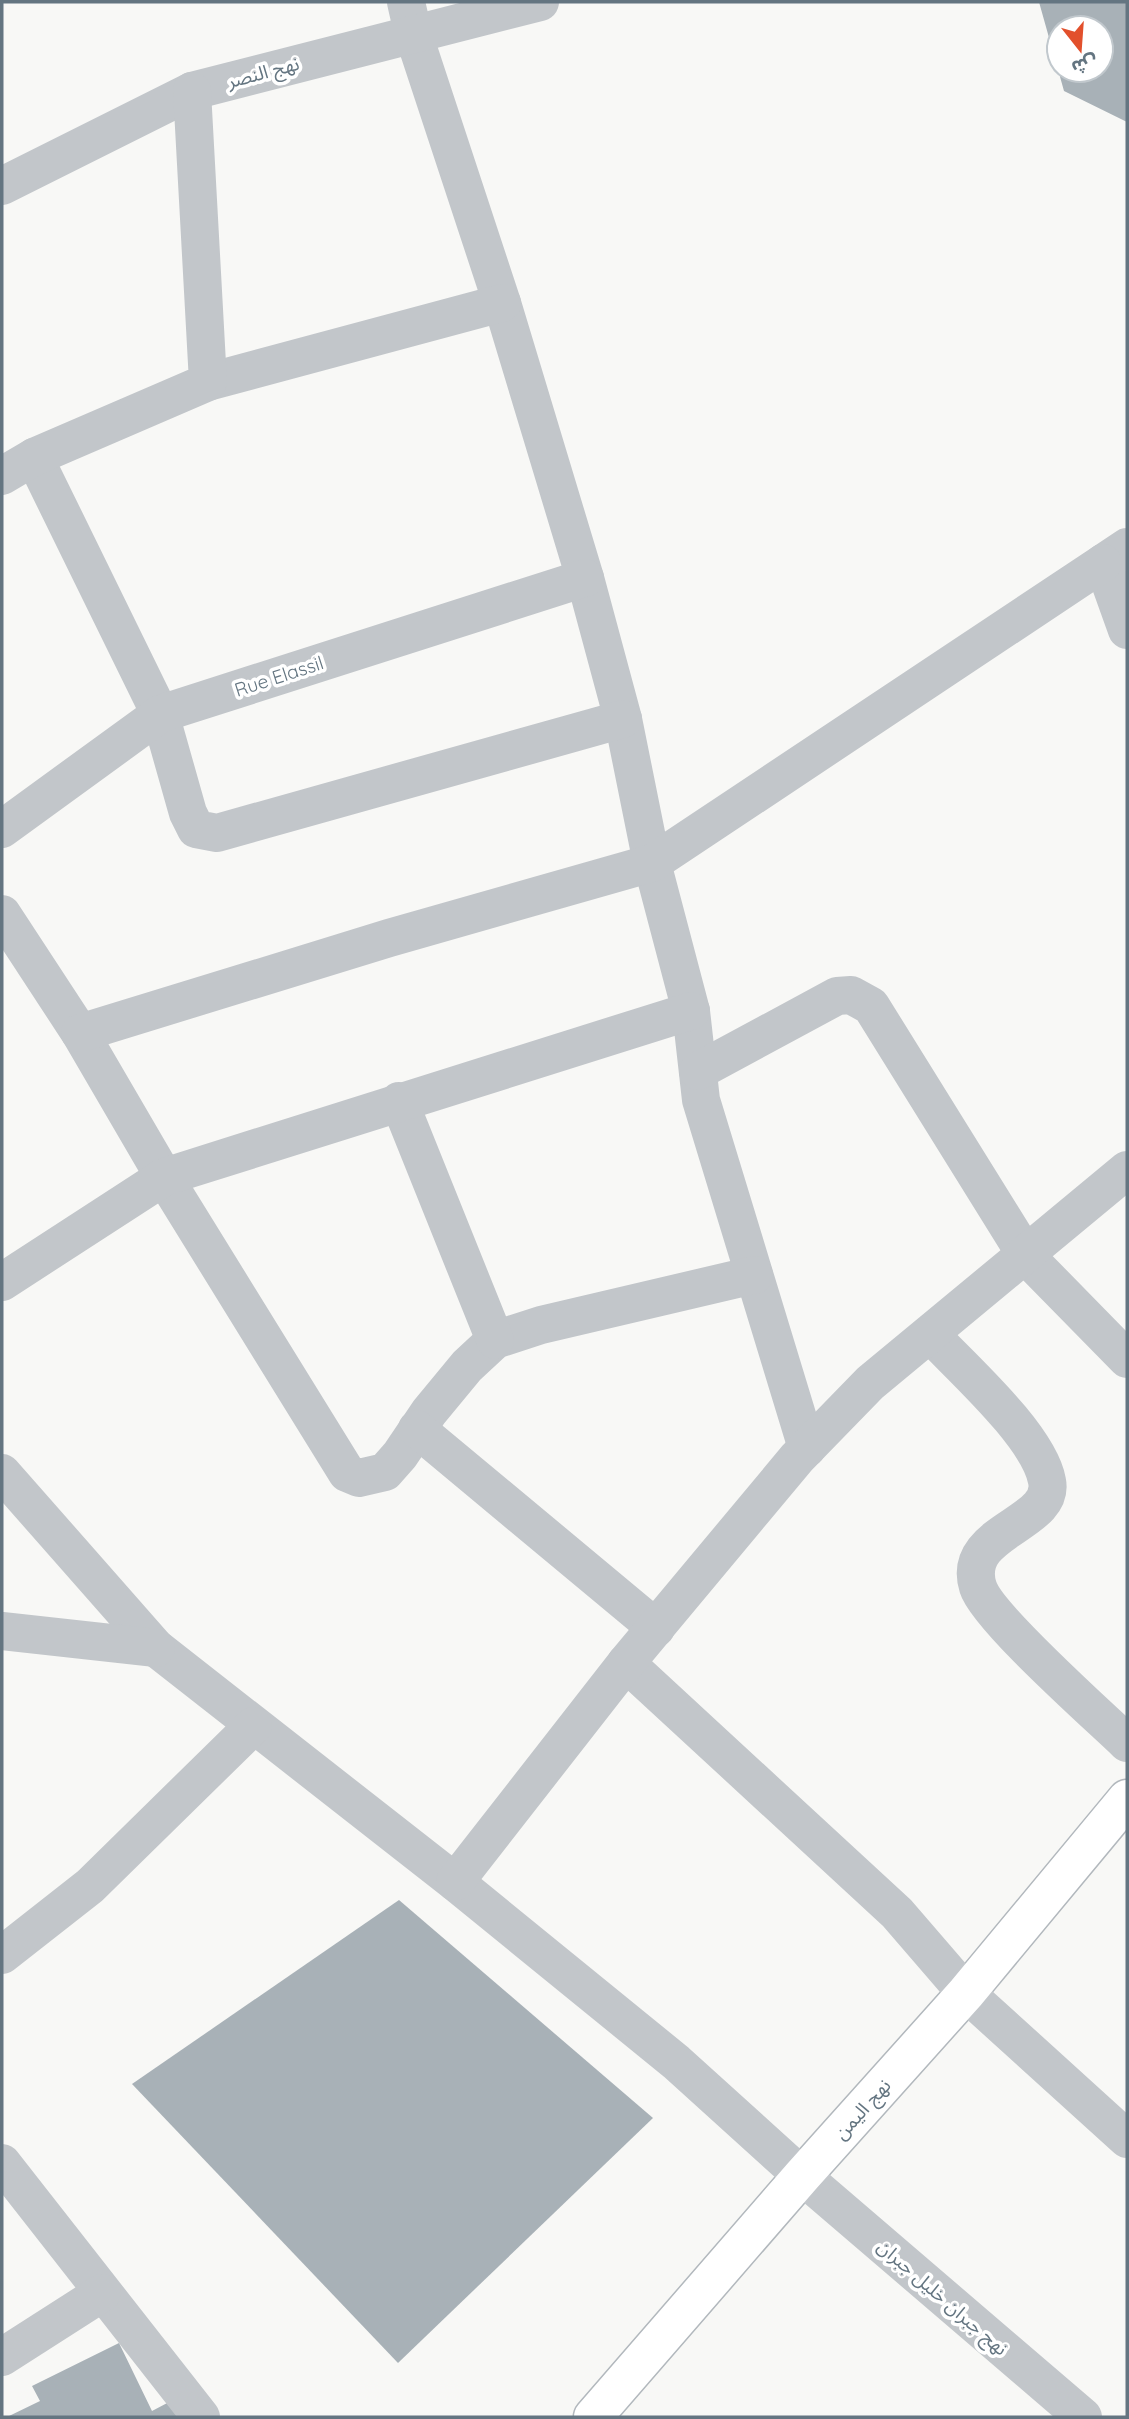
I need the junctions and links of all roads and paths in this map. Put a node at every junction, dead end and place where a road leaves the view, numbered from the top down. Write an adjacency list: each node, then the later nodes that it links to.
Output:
1 (540, 2): 2 (street, نهج النصر)
2 (409, 17): 3 (street, نهج النصر); 5 (street)
3 (192, 91): 4 (street, نهج النصر); 6 (street)
4 (2, 186)
5 (502, 303): 6 (street); 10 (street)
6 (208, 382): 7 (street)
7 (34, 457): 8 (street); 12 (street)
8 (2, 476)
9 (1115, 555): 11 (street); 15 (street)
10 (585, 578): 12 (street, Rue Elassil); 13 (street)
11 (1127, 629)
12 (160, 714): 13 (street); 14 (street, Rue Elassil)
13 (624, 719): 15 (street)
14 (2, 829)
15 (652, 863): 17 (street); 18 (street)
16 (2, 914): 18 (street)
17 (691, 1012): 19 (street); 20 (street)
18 (80, 1033): 22 (street)
19 (698, 1071): 23 (street); 24 (street)
20 (399, 1101): 22 (street); 27 (street)
21 (1127, 1170): 23 (street)
22 (164, 1177): 25 (street); 29 (street)
23 (1027, 1256): 26 (street); 28 (street)
24 (754, 1275): 27 (street); 30 (street)
25 (2, 1282)
26 (930, 1334): 30 (street); 37 (street)
27 (495, 1340): 29 (street)
28 (1127, 1359)
29 (417, 1429): 32 (street)
30 (807, 1448): 32 (street)
31 (2, 1473): 34 (street, نهج جبران خليل جبران)
32 (656, 1628): 35 (street)
33 (2, 1631): 34 (street)
34 (156, 1648): 36 (street, نهج جبران خليل جبران)
35 (626, 1664): 39 (street); 41 (street)
36 (253, 1726): 39 (street, نهج جبران خليل جبران); 40 (street)
37 (1127, 1743)
38 (1127, 1798): 41 (street, نهج اليمن)
39 (455, 1882): 44 (street, نهج جبران خليل جبران)
40 (2, 1955)
41 (966, 1993): 42 (street); 44 (street, نهج اليمن)
42 (1127, 2138)
43 (2, 2163): 45 (street)
44 (802, 2176): 48 (street, نهج اليمن); 49 (street, نهج جبران خليل جبران)
45 (102, 2293): 46 (street); 47 (street)
46 (2, 2357)
47 (201, 2417)
48 (593, 2417)
49 (1083, 2417)

